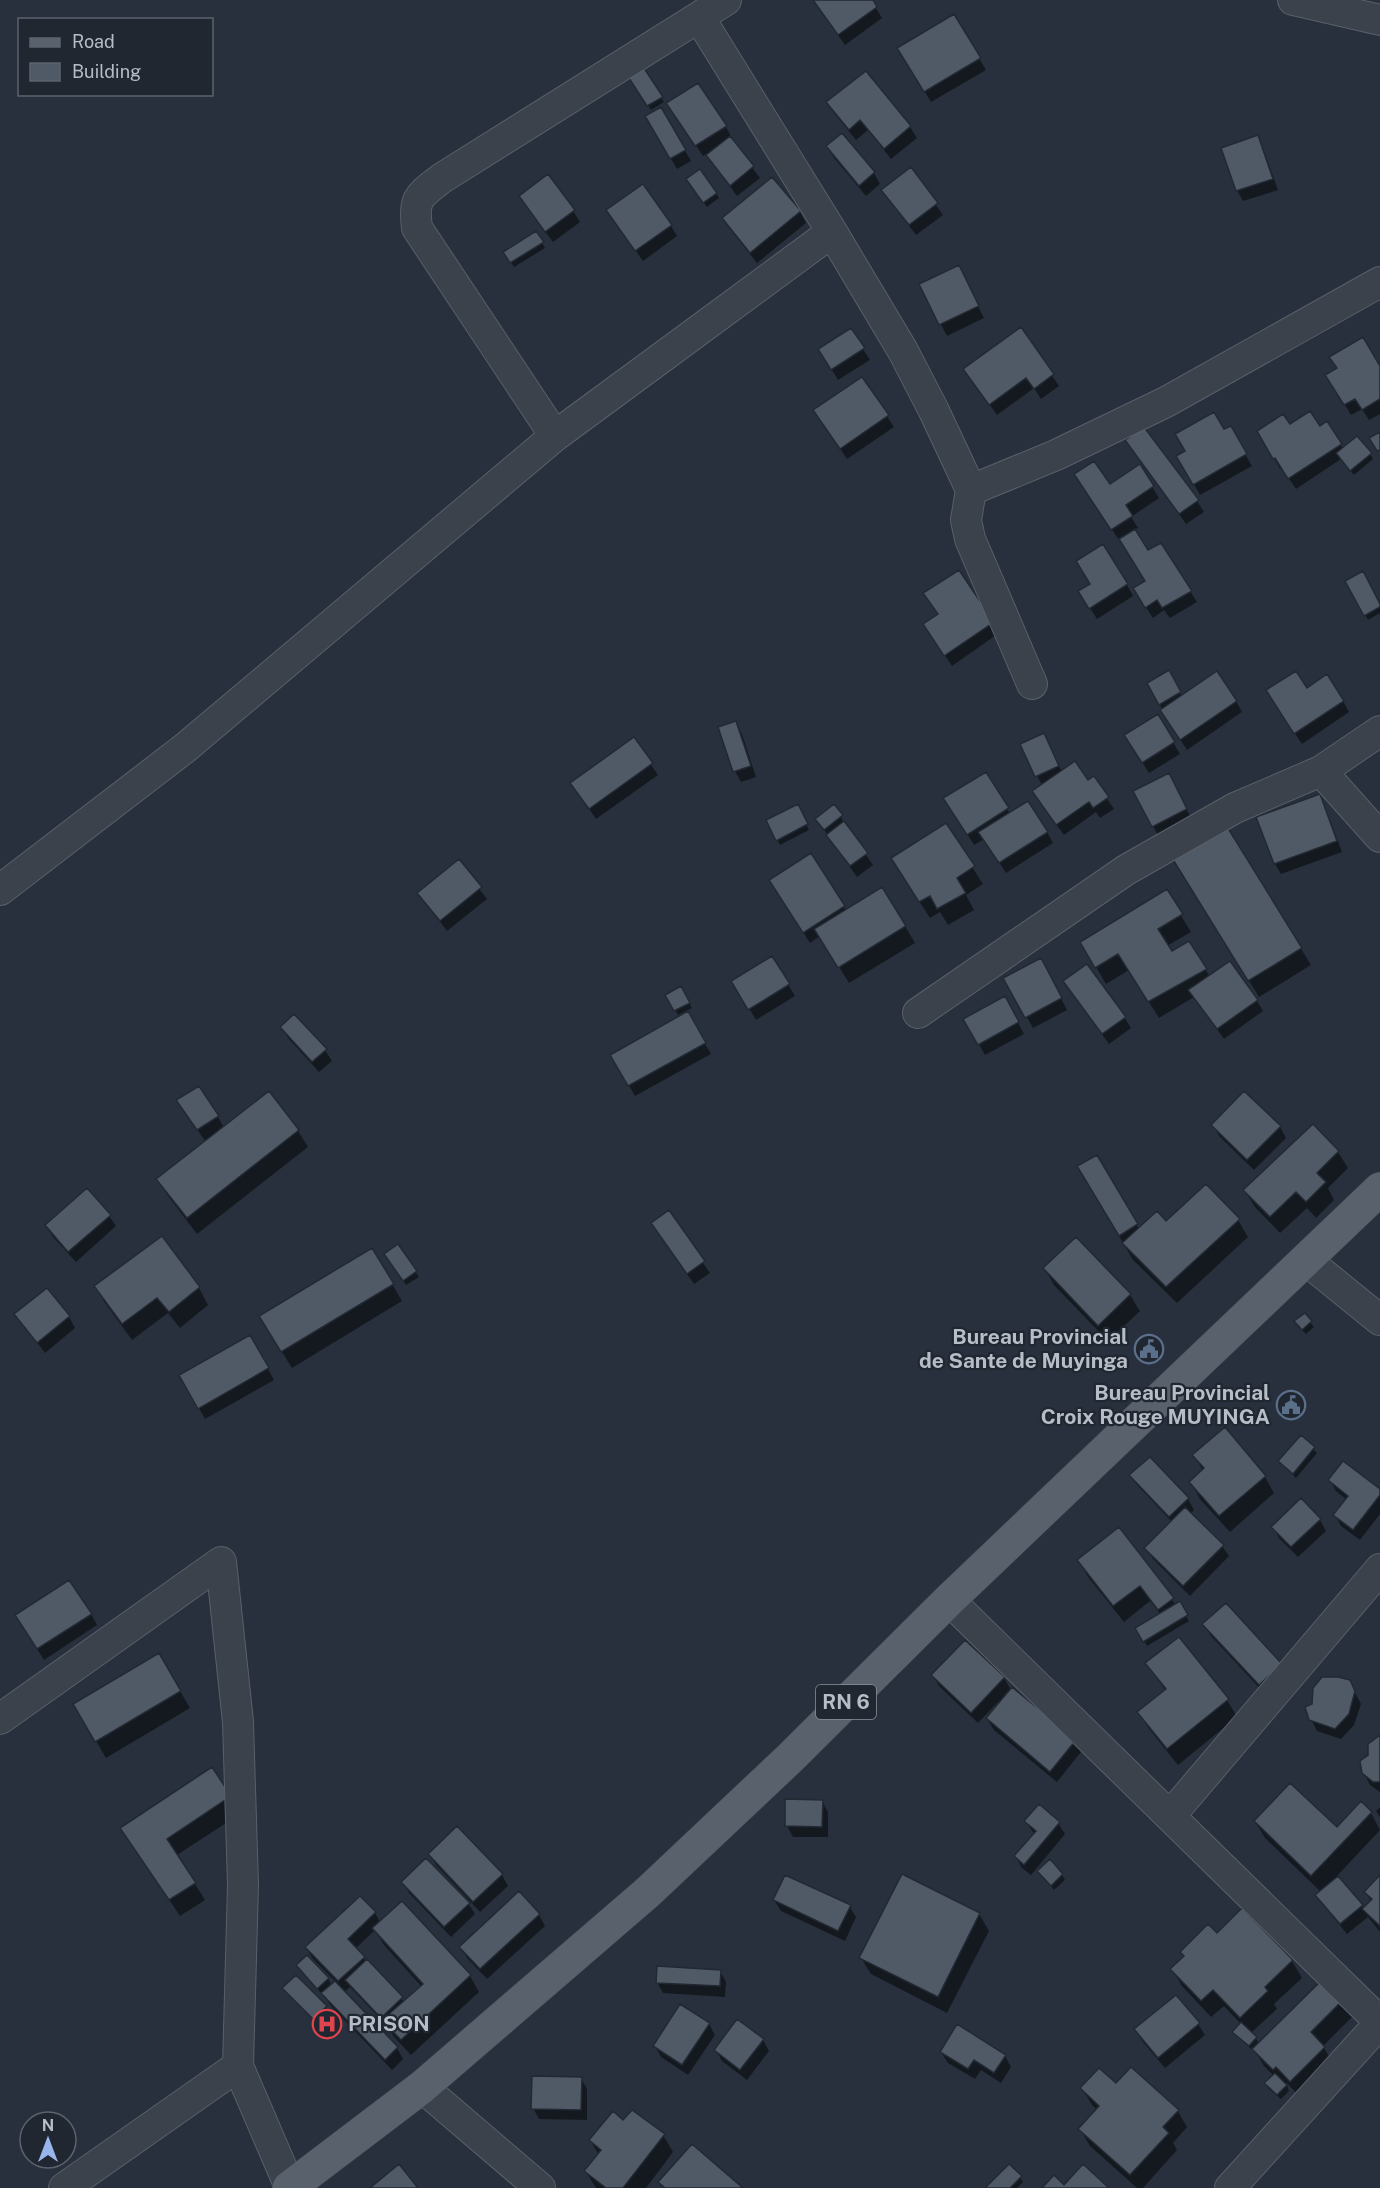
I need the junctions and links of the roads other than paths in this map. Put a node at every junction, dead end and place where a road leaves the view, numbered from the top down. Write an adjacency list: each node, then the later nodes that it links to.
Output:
1 (726, 0): 5 (street)
2 (1293, 0): 6 (street)
3 (1374, 0): 4 (street)
4 (1380, 15)
5 (699, 17): 7 (street); 9 (street)
6 (1380, 20)
7 (832, 232): 9 (street); 10 (street)
8 (1380, 282): 10 (street)
9 (555, 436): 15 (street)
10 (970, 490): 11 (street)
11 (1032, 684)
12 (1380, 731): 13 (street)
13 (1321, 771): 14 (street); 16 (street)
14 (1380, 837)
15 (0, 890)
16 (918, 1013)
17 (1380, 1189): 18 (main road, RN 6)
18 (1306, 1260): 19 (street); 21 (main road, RN 6)
19 (1380, 1320)
20 (1380, 1569): 23 (street)
21 (950, 1600): 23 (street); 26 (main road, RN 6)
22 (0, 1719): 25 (street)
23 (1170, 1816): 24 (street)
24 (1380, 2022): 30 (street)
25 (238, 2066): 27 (street); 28 (street)
26 (422, 2087): 27 (main road, RN 6); 29 (street)
27 (289, 2187)
28 (64, 2188)
29 (540, 2188)
30 (1230, 2188)

